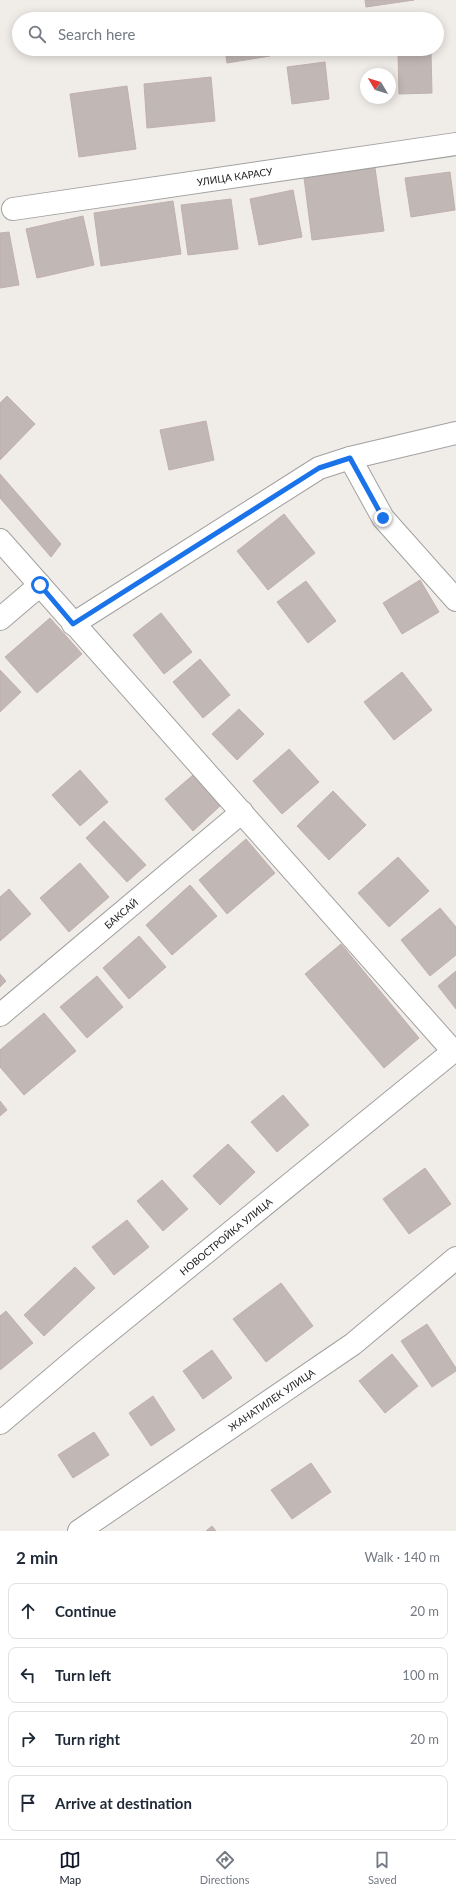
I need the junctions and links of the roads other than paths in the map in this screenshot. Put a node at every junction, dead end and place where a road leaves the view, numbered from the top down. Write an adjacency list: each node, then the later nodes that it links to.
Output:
1 (456, 144): 2 (street, УЛИЦА КАРАСУ)
2 (13, 209)
3 (456, 434): 4 (street)
4 (350, 458): 7 (street); 9 (street)
5 (0, 540): 6 (street)
6 (40, 585): 8 (street); 9 (street)
7 (456, 600)
8 (0, 619)
9 (73, 624): 10 (street)
10 (242, 812): 11 (street, БАКСАЙ); 12 (street)
11 (0, 1015)
12 (455, 1050): 14 (street, НОВОСТРОЙКА УЛИЦА)
13 (456, 1258): 15 (street, ЖАНАТИЛЕК УЛИЦА)
14 (0, 1423)
15 (79, 1531)

